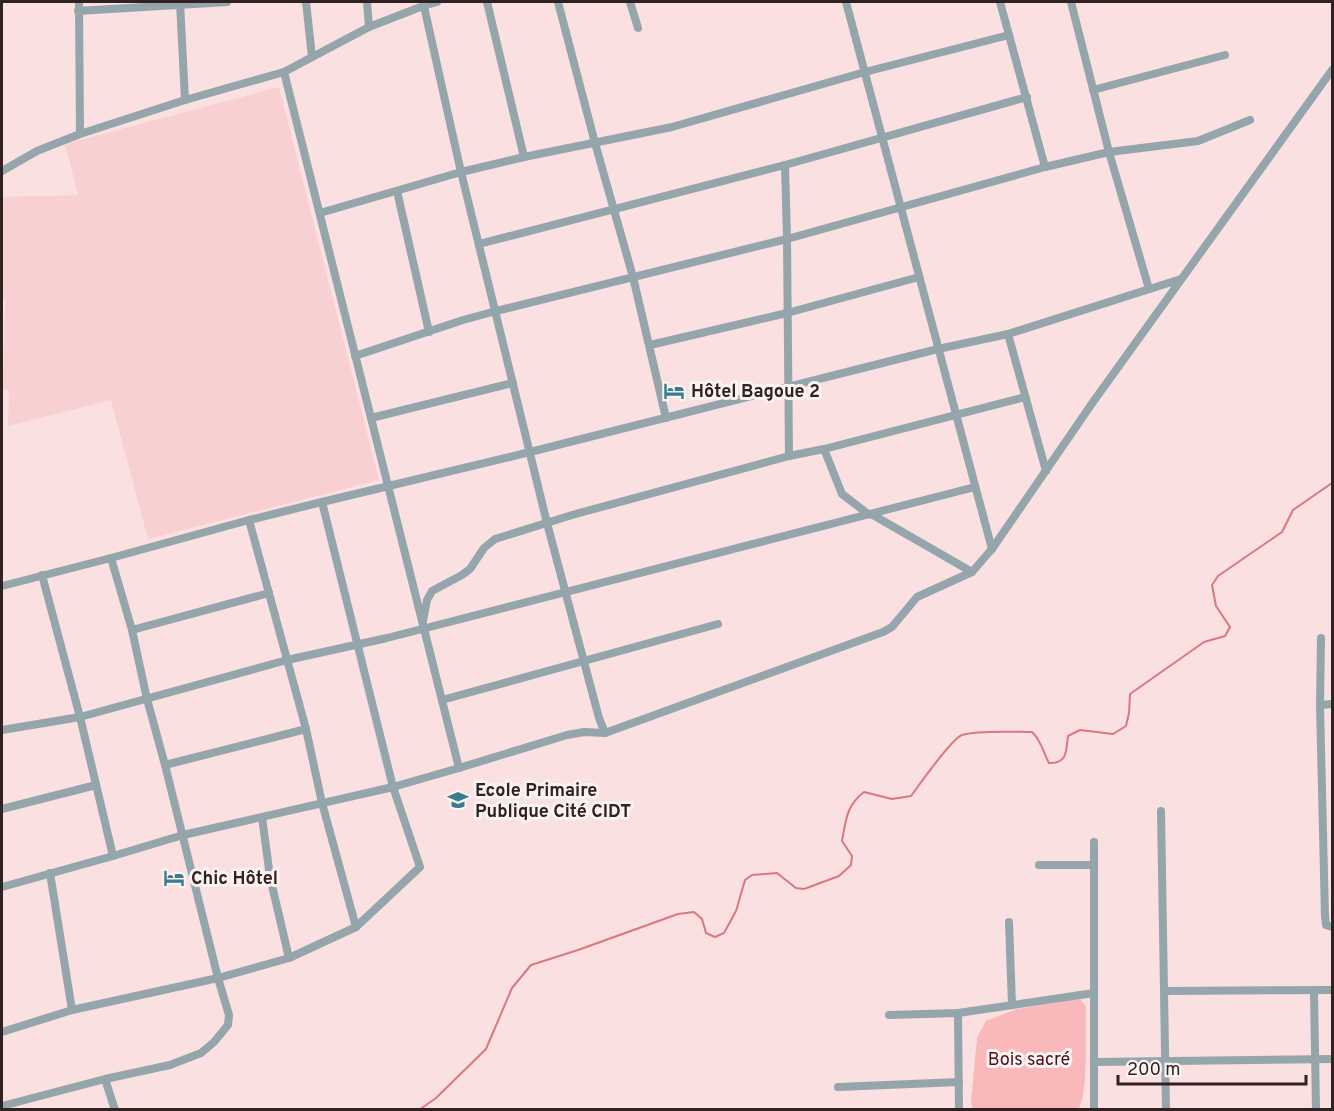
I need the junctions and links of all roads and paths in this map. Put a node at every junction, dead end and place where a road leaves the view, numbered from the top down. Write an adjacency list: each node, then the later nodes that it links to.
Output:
1 (79, 2): 14 (street)
2 (227, 2): 12 (street)
3 (306, 2): 19 (street)
4 (367, 2): 15 (street)
5 (436, 2): 13 (street)
6 (487, 2): 31 (street)
7 (558, 2): 29 (street)
8 (630, 2): 16 (street)
9 (846, 2): 22 (street)
10 (1000, 2): 17 (street)
11 (1071, 2): 23 (street)
12 (180, 3): 14 (street); 25 (street)
13 (423, 4): 15 (street); 35 (street)
14 (78, 11): 27 (street)
15 (369, 27): 19 (street)
16 (638, 28)
17 (1010, 35): 22 (street); 24 (street)
18 (1225, 55): 23 (street)
19 (312, 57): 21 (street)
20 (1332, 70): 44 (street)
21 (284, 72): 25 (street); 39 (street)
22 (864, 72): 28 (street); 29 (street)
23 (1094, 90): 30 (street)
24 (1027, 98): 28 (street); 33 (street)
25 (185, 100): 27 (street)
26 (1250, 120): 30 (street)
27 (80, 134): 34 (street)
28 (882, 138): 32 (street); 37 (street)
29 (595, 143): 31 (street); 38 (street)
30 (1109, 152): 33 (street); 45 (street)
31 (524, 157): 35 (street)
32 (785, 165): 38 (street); 40 (street)
33 (1045, 167): 37 (street)
34 (2, 171)
35 (461, 172): 36 (street); 41 (street)
36 (396, 191): 39 (street); 48 (street)
37 (901, 207): 40 (street); 43 (street)
38 (613, 209): 41 (street); 42 (street)
39 (320, 213): 52 (street)
40 (787, 239): 42 (street); 47 (street)
41 (479, 244): 46 (street)
42 (633, 277): 46 (street); 50 (street)
43 (919, 277): 47 (street); 51 (street)
44 (1182, 279): 45 (street); 62 (street)
45 (1149, 289): 49 (street)
46 (496, 311): 48 (street); 53 (street)
47 (787, 313): 50 (street); 54 (street)
48 (429, 332): 52 (street)
49 (1008, 334): 51 (street); 55 (street)
50 (650, 345): 58 (street)
51 (938, 349): 54 (street); 56 (street)
52 (355, 356): 57 (street)
53 (513, 382): 57 (street); 60 (street)
54 (787, 387): 58 (street); 61 (street)
55 (1025, 397): 56 (street); 62 (street)
56 (956, 415): 59 (street); 64 (street)
57 (371, 418): 63 (street)
58 (666, 418): 60 (street)
59 (824, 449): 61 (street); 66 (street)
60 (530, 452): 63 (street); 68 (street)
61 (789, 456): 68 (street)
62 (1046, 471): 69 (street)
63 (388, 486): 65 (street); 77 (street)
64 (975, 487): 66 (street); 69 (street)
65 (322, 502): 67 (street); 80 (street)
66 (868, 514): 71 (street); 74 (street)
67 (249, 520): 70 (street); 75 (street)
68 (547, 523): 74 (street); 77 (street)
69 (992, 549): 71 (street)
70 (111, 558): 72 (street); 78 (street)
71 (972, 572): 90 (street)
72 (42, 575): 73 (street); 87 (street)
73 (2, 586)
74 (565, 592): 77 (street); 82 (street)
75 (269, 593): 78 (street); 81 (street)
76 (718, 624): 82 (street)
77 (423, 625): 80 (street); 84 (street)
78 (132, 630): 83 (street)
79 (1321, 638): 86 (street)
80 (358, 645): 81 (street); 94 (street)
81 (287, 660): 83 (street); 88 (street)
82 (584, 661): 84 (street); 90 (street)
83 (147, 699): 87 (street); 91 (street)
84 (442, 700): 92 (street)
85 (1332, 704): 86 (street)
86 (1320, 705): 108 (street)
87 (80, 717): 89 (street); 93 (street)
88 (306, 729): 91 (street); 95 (street)
89 (2, 730)
90 (605, 733): 92 (street)
91 (165, 765): 99 (street)
92 (459, 768): 94 (street)
93 (96, 785): 96 (street); 101 (street)
94 (393, 786): 95 (street); 107 (street)
95 (322, 803): 98 (street); 107 (street)
96 (2, 809)
97 (1161, 811): 113 (street)
98 (262, 817): 99 (street); 109 (street)
99 (183, 835): 101 (street); 110 (street)
100 (1094, 842): 103 (street)
101 (113, 856): 104 (street)
102 (1039, 865): 103 (street)
103 (1094, 865): 114 (street)
104 (50, 873): 105 (street); 116 (street)
105 (2, 887)
106 (1009, 922): 115 (street)
107 (356, 927): 109 (street)
108 (1332, 927)
109 (289, 958): 110 (street)
110 (218, 978): 116 (street); 124 (street)
111 (1314, 990): 112 (street); 113 (street); 120 (street)
112 (1332, 990)
113 (1164, 991): 123 (street)
114 (1094, 993): 115 (street); 122 (street)
115 (1012, 1005): 117 (street)
116 (72, 1010): 119 (street)
117 (958, 1013): 118 (street); 125 (street)
118 (889, 1015)
119 (2, 1032)
120 (1315, 1059): 121 (street); 123 (street); 132 (street)
121 (1332, 1059)
122 (1094, 1062): 123 (street); 130 (street)
123 (1165, 1062): 131 (street)
124 (105, 1079): 127 (street); 128 (street)
125 (958, 1082): 126 (street); 129 (street)
126 (838, 1087)
127 (2, 1106)
128 (116, 1110)
129 (959, 1110)
130 (1094, 1110)
131 (1166, 1110)
132 (1316, 1110)

